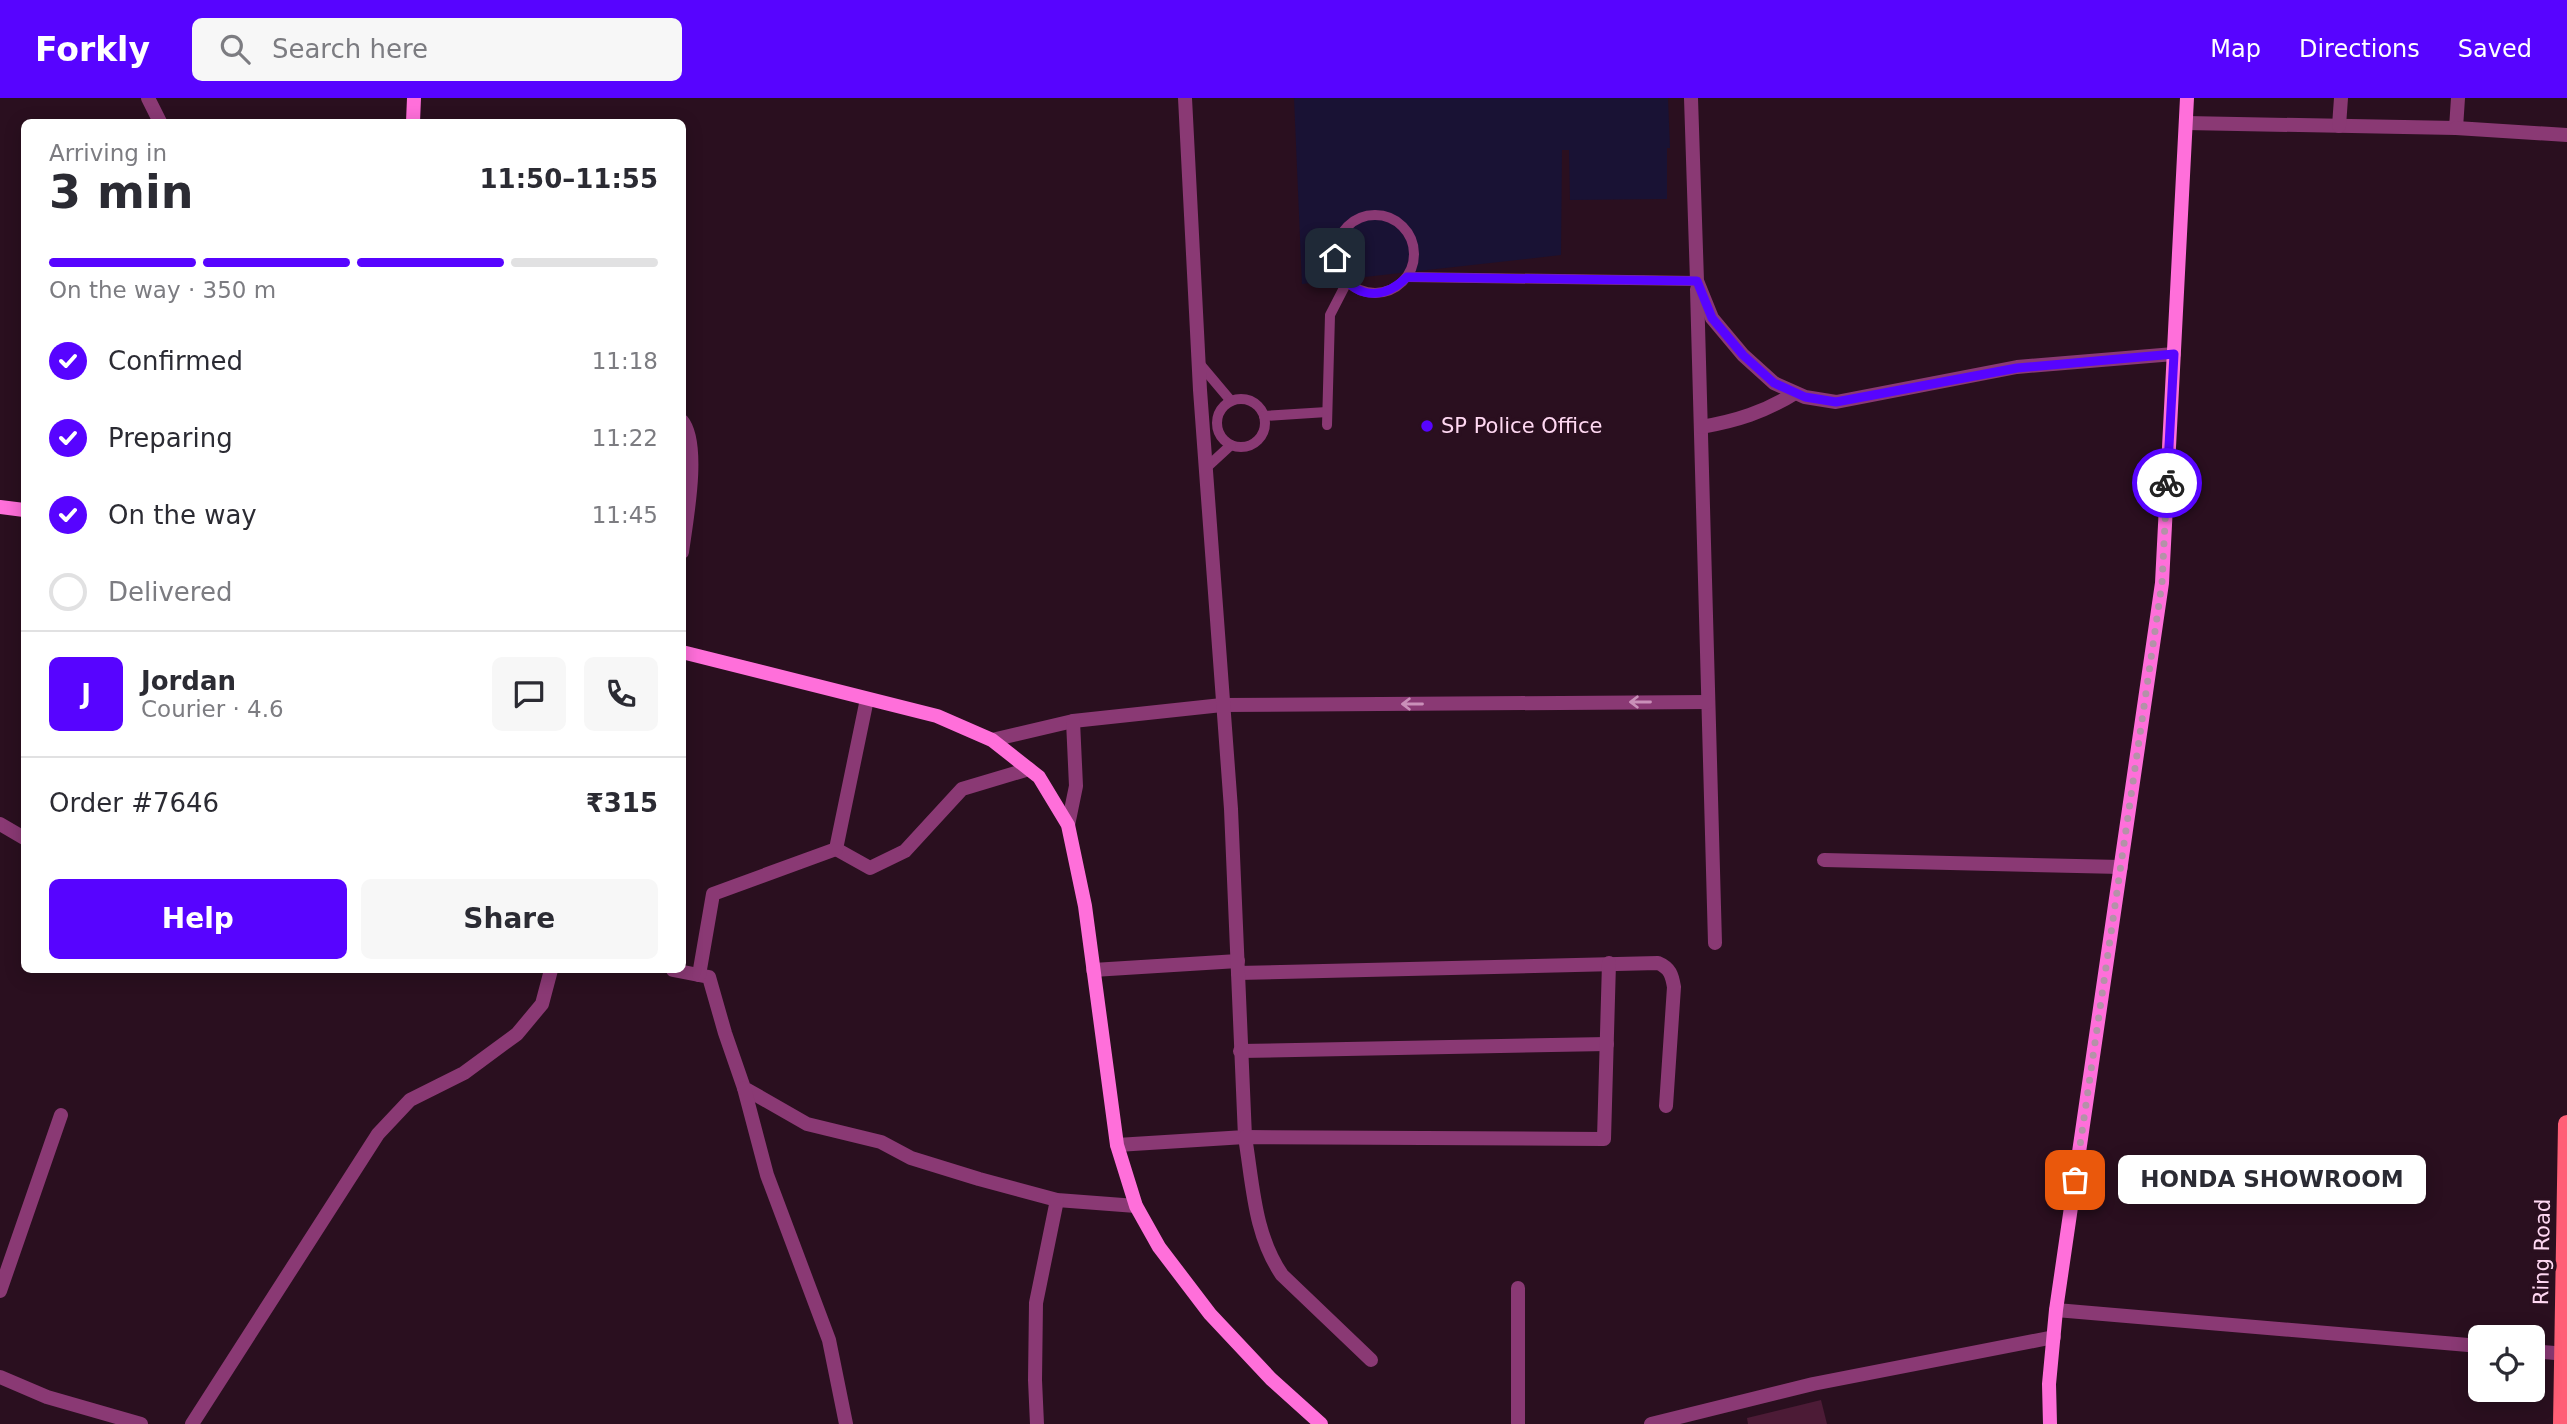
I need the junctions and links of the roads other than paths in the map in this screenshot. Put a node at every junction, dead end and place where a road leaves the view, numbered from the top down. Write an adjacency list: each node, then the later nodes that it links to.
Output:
1 (148, 98): 8 (street)
2 (414, 98): 9 (main road)
3 (1185, 98): 18 (street)
4 (1691, 98): 15 (street)
5 (2187, 98): 10 (main road)
6 (2341, 98): 11 (street)
7 (2458, 98): 12 (street)
8 (158, 119)
9 (413, 119)
10 (2186, 123): 11 (street); 17 (main road)
11 (2339, 126): 12 (street)
12 (2456, 128): 13 (street)
13 (2567, 135)
14 (1407, 277): 15 (lane); 16 (lane); 16 (lane)
15 (1697, 281): 19 (street); 25 (street)
16 (1347, 282): 21 (lane)
17 (2174, 354): 19 (street); 44 (main road)
18 (1199, 363): 20 (lane); 27 (street)
19 (1796, 393): 25 (street)
20 (1231, 401): 22 (lane); 26 (lane)
21 (1327, 412): 22 (lane); 23 (lane)
22 (1264, 416): 26 (lane)
23 (1326, 425)
24 (686, 426): 28 (street)
25 (1701, 427): 34 (street)
26 (1231, 445): 27 (lane)
27 (1206, 468): 35 (street)
28 (687, 471): 29 (street)
29 (686, 489)
30 (0, 507): 31 (main road)
31 (21, 510)
32 (686, 653): 33 (main road)
33 (867, 699): 37 (main road); 42 (street)
34 (1708, 702): 35 (street, one-way to 35); 45 (street)
35 (1222, 705): 36 (street); 47 (street)
36 (1073, 720): 37 (street); 40 (street)
37 (992, 740): 38 (main road)
38 (1029, 769): 40 (main road); 42 (street)
39 (0, 824): 41 (street)
40 (1068, 825): 48 (main road)
41 (21, 836)
42 (836, 849): 51 (street)
43 (1824, 860): 44 (street)
44 (2121, 867): 64 (main road)
45 (1715, 943)
46 (1608, 963): 47 (street); 52 (street); 55 (street)
47 (1238, 967): 48 (street); 53 (street)
48 (1093, 970): 59 (main road)
49 (686, 972): 51 (street)
50 (550, 973): 72 (street)
51 (699, 975): 54 (street)
52 (1607, 1044): 53 (street); 58 (street)
53 (1240, 1051): 58 (street)
54 (744, 1088): 60 (street); 73 (street)
55 (1666, 1106)
56 (61, 1115): 63 (street)
57 (2567, 1124): 68 (main road, Ring Road)
58 (1245, 1138): 59 (street); 69 (street)
59 (1117, 1145): 61 (main road)
60 (1057, 1200): 61 (street); 74 (street)
61 (1136, 1206): 75 (main road)
62 (1518, 1287): 76 (street)
63 (0, 1291)
64 (2056, 1310): 65 (main road); 66 (street)
65 (2053, 1337): 77 (street); 78 (main road)
66 (2468, 1345)
67 (2545, 1352): 68 (street)
68 (2565, 1354): 79 (main road, Ring Road)
69 (1371, 1360)
70 (0, 1377): 71 (street)
71 (141, 1424)
72 (192, 1424)
73 (846, 1424)
74 (1037, 1424)
75 (1321, 1424)
76 (1518, 1424)
77 (1651, 1424)
78 (2050, 1424)
79 (2562, 1424)

